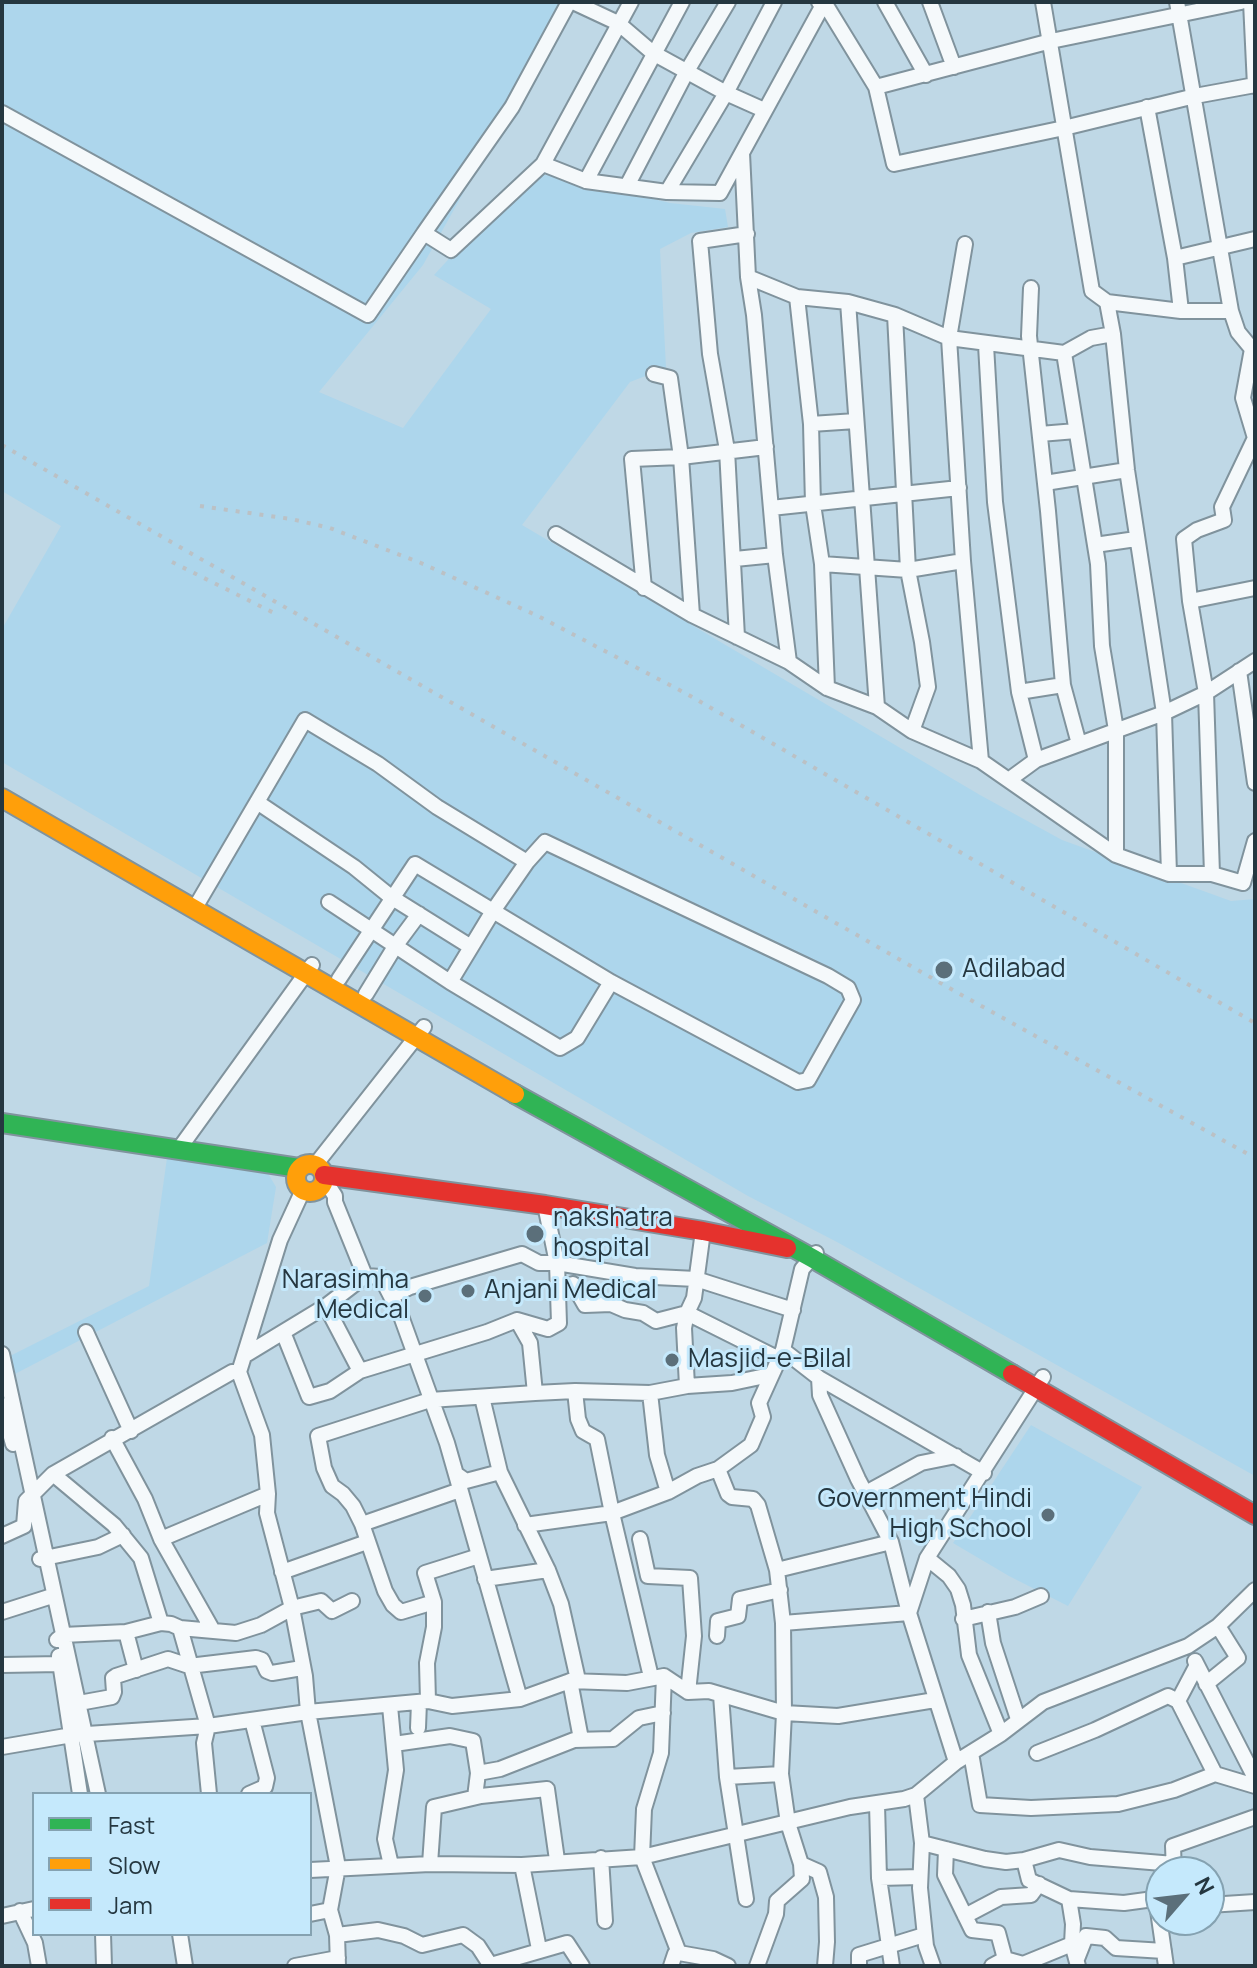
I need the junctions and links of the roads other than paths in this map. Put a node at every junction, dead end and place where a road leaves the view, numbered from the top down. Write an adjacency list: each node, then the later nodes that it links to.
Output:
1 (571, 2): 13 (street); 32 (street)
2 (631, 2): 13 (street)
3 (682, 2): 15 (street)
4 (728, 2): 17 (street)
5 (774, 2): 21 (street)
6 (822, 2): 20 (street); 24 (street)
7 (885, 2): 18 (street)
8 (930, 2): 16 (street)
9 (1043, 2): 14 (street)
10 (1241, 2): 12 (street)
11 (1251, 2): 19 (street)
12 (1178, 9): 14 (street); 22 (street)
13 (618, 23): 15 (street); 28 (street)
14 (1051, 41): 16 (street); 26 (street)
15 (653, 53): 17 (street); 29 (street)
16 (954, 67): 18 (street)
17 (687, 71): 21 (street); 30 (street)
18 (926, 75): 20 (street)
19 (1255, 86): 22 (street)
20 (876, 87): 26 (street)
21 (726, 93): 24 (street); 31 (street)
22 (1195, 96): 23 (street); 36 (street)
23 (1147, 107): 26 (street); 37 (street)
24 (764, 110): 27 (street)
25 (2, 113): 32 (street)
26 (1064, 128): 42 (street)
27 (742, 152): 31 (street); 33 (street)
28 (543, 164): 29 (street); 32 (street)
29 (586, 181): 30 (street)
30 (627, 186): 31 (street)
31 (667, 192)
32 (424, 233)
33 (747, 234): 38 (street); 58 (street)
34 (1255, 239): 36 (street)
35 (965, 244): 47 (street)
36 (1221, 247): 37 (street); 44 (street)
37 (1175, 258): 43 (street)
38 (748, 277): 40 (street); 57 (street)
39 (1031, 288): 49 (street)
40 (797, 297): 41 (street); 53 (street)
41 (848, 302): 45 (street); 52 (street)
42 (1107, 302): 43 (street); 46 (street)
43 (1181, 311): 44 (street)
44 (1231, 311): 56 (street)
45 (895, 315): 47 (street); 64 (street)
46 (1113, 334): 50 (street); 60 (street)
47 (949, 338): 48 (street); 63 (street)
48 (986, 345): 49 (street); 87 (street)
49 (1031, 348): 50 (street); 55 (street)
50 (1064, 353): 54 (street)
51 (654, 374): 59 (street)
52 (856, 421): 53 (street); 65 (street)
53 (811, 424): 66 (street)
54 (1076, 431): 55 (street); 61 (street)
55 (1040, 434): 62 (street)
56 (1255, 438): 79 (street)
57 (766, 447): 58 (street); 67 (street)
58 (727, 450): 59 (street); 72 (street)
59 (681, 457): 77 (street); 80 (street)
60 (1127, 470): 61 (street); 69 (street)
61 (1083, 477): 62 (street); 70 (street)
62 (1045, 483): 85 (street)
63 (959, 488): 64 (street); 73 (street)
64 (906, 493): 65 (street); 76 (street)
65 (862, 497): 66 (street); 75 (street)
66 (813, 504): 67 (street); 74 (street)
67 (771, 508): 71 (street)
68 (556, 534): 77 (street)
69 (1136, 539): 70 (street); 90 (street)
70 (1095, 545): 91 (street)
71 (775, 555): 72 (street); 83 (street)
72 (735, 559): 81 (street)
73 (963, 561): 76 (street); 95 (street)
74 (822, 564): 75 (street); 86 (street)
75 (867, 567): 76 (street); 89 (street)
76 (908, 570): 92 (street)
77 (644, 588): 80 (street)
78 (1255, 588): 79 (street)
79 (1190, 601): 88 (street)
80 (692, 615): 81 (street)
81 (737, 637): 83 (street)
82 (1255, 661): 84 (street)
83 (789, 662): 86 (street)
84 (1239, 671): 88 (street); 97 (street)
85 (1063, 685): 87 (street); 93 (street)
86 (827, 688): 89 (street)
87 (1019, 692): 94 (street)
88 (1206, 693): 90 (street); 105 (street)
89 (877, 707): 92 (street)
90 (1164, 713): 91 (street); 104 (street)
91 (1116, 730): 93 (street); 102 (street)
92 (912, 731): 95 (street)
93 (1079, 744): 94 (street)
94 (1036, 760): 96 (street)
95 (981, 761): 96 (street)
96 (1010, 779): 102 (street)
97 (1255, 783)
98 (2, 785): 107 (main road)
99 (2, 798): 114 (main road)
100 (257, 802): 103 (street); 106 (street); 107 (street)
101 (1255, 841): 105 (street)
102 (1116, 855): 104 (street)
103 (527, 862): 109 (street); 117 (street)
104 (1169, 874): 105 (street)
105 (1212, 874)
106 (391, 897): 109 (street); 110 (street); 111 (street)
107 (199, 901): 114 (main road)
108 (329, 902): 111 (street)
109 (493, 911): 113 (street); 117 (street)
110 (419, 914): 112 (street); 113 (street)
111 (370, 929): 112 (street); 115 (street)
112 (396, 945): 116 (street); 118 (street)
113 (471, 947): 116 (street)
114 (310, 969): 115 (main road); 119 (main road); 121 (street)
115 (339, 979): 118 (main road)
116 (450, 982): 117 (street)
117 (611, 982)
118 (366, 994): 119 (main road)
119 (420, 1032): 122 (street); 126 (main road)
120 (2, 1123): 121 (main road)
121 (179, 1149): 122 (main road)
122 (316, 1172): 123 (main road); 124 (main road); 128 (street)
123 (303, 1190): 140 (street)
124 (545, 1205): 125 (main road); 127 (street)
125 (703, 1231): 126 (main road); 130 (street)
126 (809, 1252): 133 (street); 146 (main road)
127 (557, 1263): 129 (street); 130 (street); 131 (street)
128 (365, 1276): 129 (street); 132 (street)
129 (381, 1277): 138 (street)
130 (696, 1279): 133 (street); 134 (street)
131 (556, 1291): 134 (street); 135 (street)
132 (326, 1306): 137 (street); 142 (street)
133 (793, 1310): 141 (street)
134 (687, 1313): 141 (street); 147 (street)
135 (517, 1320): 138 (street); 149 (street)
136 (86, 1332): 155 (street)
137 (283, 1332): 140 (street); 142 (street)
138 (413, 1353): 142 (street); 152 (street)
139 (2, 1354): 167 (street)
140 (247, 1354): 143 (street)
141 (781, 1354): 144 (street); 145 (street)
142 (360, 1371)
143 (239, 1372): 155 (street); 166 (street)
144 (770, 1375): 147 (street); 158 (street)
145 (819, 1378): 157 (street); 165 (street)
146 (1039, 1383): 160 (street); 168 (main road); 170 (main road)
147 (687, 1386): 150 (street)
148 (575, 1391): 149 (street); 150 (street); 169 (street)
149 (535, 1393): 151 (street)
150 (650, 1393): 164 (street)
151 (482, 1397): 152 (street); 159 (street)
152 (430, 1400): 162 (street); 171 (street)
153 (2, 1405): 154 (street)
154 (5, 1427): 167 (street)
155 (131, 1431): 156 (street)
156 (112, 1438): 161 (street); 175 (street)
157 (956, 1456): 160 (street); 165 (street)
158 (718, 1469): 164 (street); 183 (street)
159 (500, 1472): 162 (street); 172 (street)
160 (984, 1473): 181 (street)
161 (53, 1474): 167 (street); 173 (street)
162 (456, 1474): 163 (street)
163 (460, 1490): 171 (street); 179 (street)
164 (668, 1492): 169 (street)
165 (866, 1493): 178 (street)
166 (268, 1494): 175 (street); 184 (street)
167 (30, 1498): 174 (street); 180 (street)
168 (1255, 1499)
169 (612, 1513): 172 (street); 212 (street)
170 (1255, 1515)
171 (362, 1524): 177 (street)
172 (525, 1525): 182 (street)
173 (123, 1535): 180 (street); 197 (street)
174 (2, 1536)
175 (161, 1539): 201 (street)
176 (640, 1539): 215 (street)
177 (367, 1542): 184 (street); 191 (street)
178 (891, 1542): 183 (street); 195 (street)
179 (479, 1556): 185 (street); 191 (street)
180 (43, 1558): 189 (street); 204 (street)
181 (927, 1558): 195 (street); 196 (street)
182 (548, 1570): 185 (street); 213 (street)
183 (777, 1570): 186 (street)
184 (282, 1572): 192 (street)
185 (485, 1579): 217 (street)
186 (780, 1590): 198 (street); 203 (street)
187 (1255, 1590): 199 (street)
188 (1041, 1596): 194 (street)
189 (49, 1597): 193 (street); 204 (street)
190 (352, 1601): 192 (street)
191 (434, 1602): 220 (street)
192 (292, 1608): 201 (street); 210 (street)
193 (2, 1612)
194 (988, 1612): 196 (street); 227 (street)
195 (909, 1613): 198 (street); 218 (street)
196 (963, 1619): 231 (street)
197 (161, 1623): 200 (street); 202 (street)
198 (783, 1623): 226 (street)
199 (1218, 1626): 205 (street); 214 (street)
200 (180, 1628): 201 (street); 209 (street)
201 (212, 1629)
202 (126, 1632): 204 (street); 211 (street)
203 (717, 1636)
204 (60, 1638): 206 (street); 221 (street)
205 (1188, 1646): 208 (street); 227 (street)
206 (60, 1664): 207 (street); 232 (street)
207 (2, 1665)
208 (1197, 1665): 214 (street); 219 (street)
209 (189, 1666): 210 (street); 211 (street); 229 (street)
210 (302, 1668): 224 (street)
211 (136, 1670): 221 (street)
212 (657, 1676): 213 (street); 215 (street); 225 (street)
213 (574, 1680): 217 (street); 234 (street)
214 (1206, 1684): 244 (street)
215 (688, 1692): 216 (street)
216 (721, 1695): 226 (street); 243 (street)
217 (520, 1699): 223 (street)
218 (935, 1700): 226 (street); 239 (street)
219 (1178, 1701): 238 (street); 242 (street)
220 (423, 1702): 222 (street); 223 (street); 230 (street)
221 (79, 1703): 232 (street)
222 (390, 1706): 224 (street); 235 (street)
223 (452, 1706): 233 (street)
224 (308, 1712): 228 (street); 268 (street)
225 (663, 1713): 234 (street); 259 (street)
226 (784, 1713): 241 (street)
227 (1018, 1719): 231 (street)
228 (252, 1720): 229 (street); 249 (street)
229 (208, 1726): 232 (street); 248 (street)
230 (418, 1728)
231 (1001, 1734): 237 (street)
232 (78, 1735): 236 (street); 246 (street); 247 (street)
233 (450, 1736): 235 (street); 240 (street)
234 (581, 1739): 240 (street)
235 (394, 1744): 266 (street)
236 (2, 1747)
237 (971, 1753): 239 (street); 242 (street)
238 (1037, 1753)
239 (956, 1762): 250 (street)
240 (478, 1773): 251 (street)
241 (781, 1774): 243 (street); 254 (street)
242 (1215, 1774): 245 (street)
243 (727, 1777): 255 (street)
244 (1255, 1778)
245 (1255, 1786)
246 (80, 1792)
247 (97, 1792)
248 (209, 1792)
249 (254, 1792)
250 (916, 1795): 252 (street); 256 (street)
251 (475, 1797): 261 (street); 263 (street)
252 (877, 1804): 254 (street); 271 (street)
253 (1255, 1817): 258 (street)
254 (788, 1823): 255 (street); 264 (street)
255 (735, 1836): 259 (street); 273 (street)
256 (922, 1843): 257 (street); 270 (street)
257 (946, 1849): 262 (street); 282 (street)
258 (1173, 1856)
259 (642, 1857): 260 (street); 295 (street)
260 (601, 1858): 261 (street); 283 (street)
261 (557, 1860): 267 (street)
262 (1024, 1860): 265 (street); 272 (street)
263 (430, 1864): 266 (street); 267 (street)
264 (801, 1864): 306 (street); 307 (street)
265 (1145, 1864)
266 (391, 1865): 268 (street)
267 (522, 1865): 293 (street)
268 (338, 1867): 269 (street); 279 (street)
269 (312, 1870)
270 (920, 1877): 271 (street); 286 (street)
271 (879, 1878): 292 (street)
272 (1039, 1884): 274 (street); 282 (street)
273 (746, 1899)
274 (1069, 1899): 275 (street); 291 (street)
275 (1145, 1900)
276 (1255, 1902): 277 (street)
277 (1225, 1904)
278 (27, 1910): 281 (street); 284 (street)
279 (330, 1910): 280 (street); 285 (street)
280 (312, 1914)
281 (2, 1916)
282 (965, 1916): 297 (street)
283 (605, 1921)
284 (32, 1931)
285 (337, 1935): 296 (street); 304 (street)
286 (924, 1935): 292 (street); 310 (street)
287 (33, 1936): 300 (street)
288 (103, 1936): 301 (street)
289 (180, 1936): 302 (street)
290 (1162, 1936): 294 (street)
291 (1072, 1944): 297 (street); 298 (street)
292 (888, 1945): 308 (street); 309 (street)
293 (539, 1949): 299 (street); 304 (street)
294 (1165, 1959): 298 (street)
295 (675, 1960): 305 (street)
296 (338, 1962): 303 (street)
297 (999, 1963)
298 (1078, 1963)
299 (577, 1965)
300 (39, 1966)
301 (104, 1966)
302 (185, 1966)
303 (295, 1966)
304 (491, 1966)
305 (728, 1966)
306 (757, 1966)
307 (825, 1966)
308 (859, 1966)
309 (892, 1966)
310 (933, 1966)

